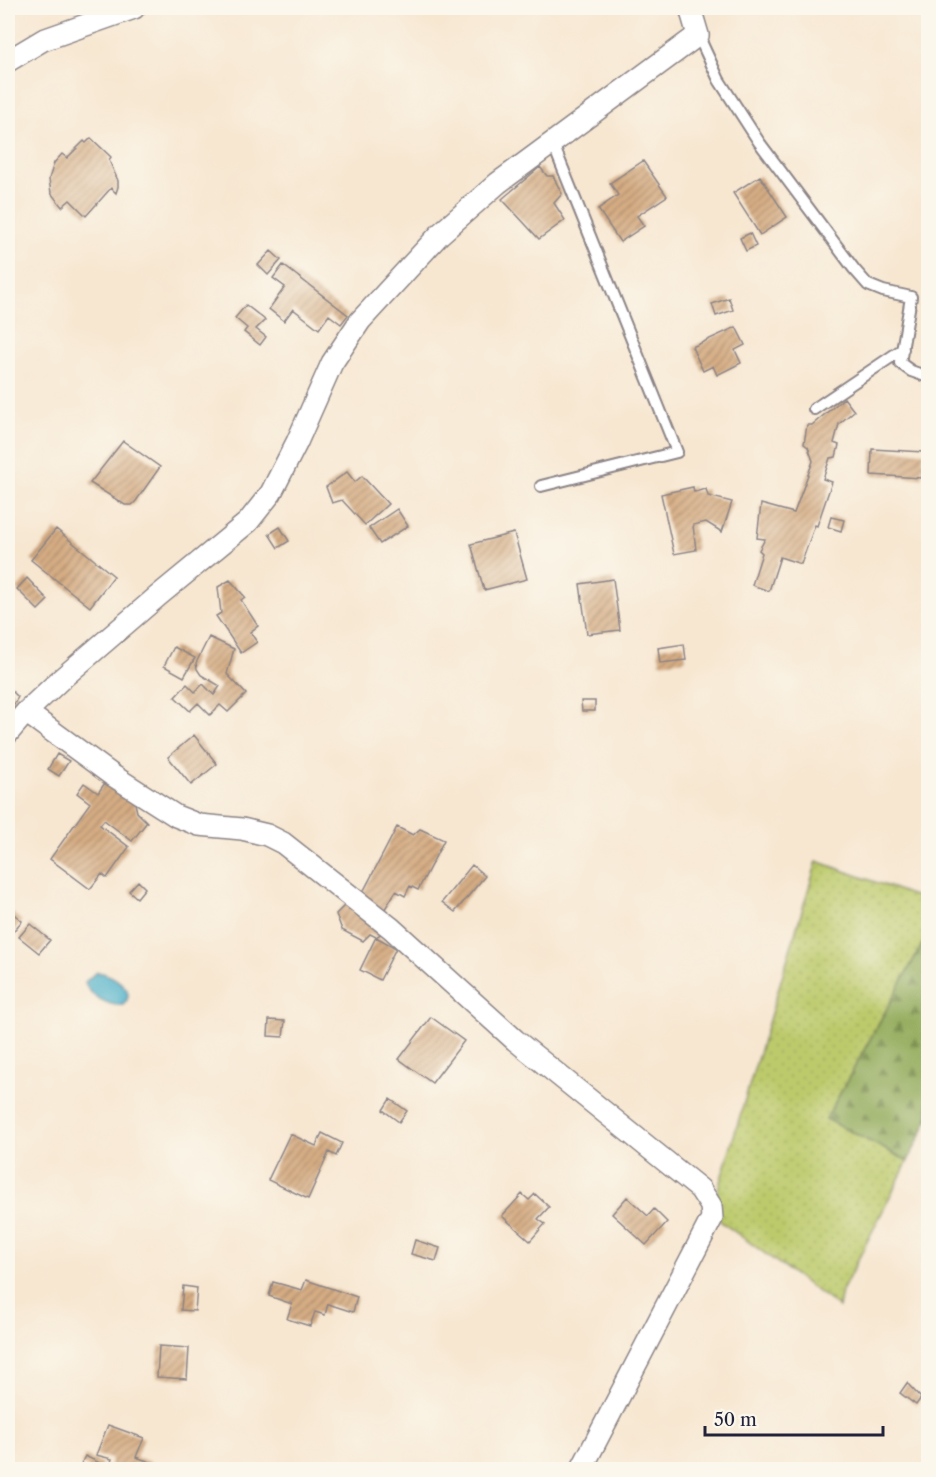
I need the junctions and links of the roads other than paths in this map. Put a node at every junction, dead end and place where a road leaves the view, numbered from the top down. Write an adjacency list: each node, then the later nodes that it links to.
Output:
1 (134, 8): 4 (street)
2 (690, 8): 3 (street)
3 (698, 35): 5 (street); 6 (lane)
4 (8, 61)
5 (553, 144): 9 (lane); 10 (street)
6 (903, 349): 7 (lane); 8 (lane)
7 (928, 377)
8 (814, 409)
9 (541, 486)
10 (26, 712): 11 (street); 12 (street)
11 (8, 733)
12 (581, 1470)

